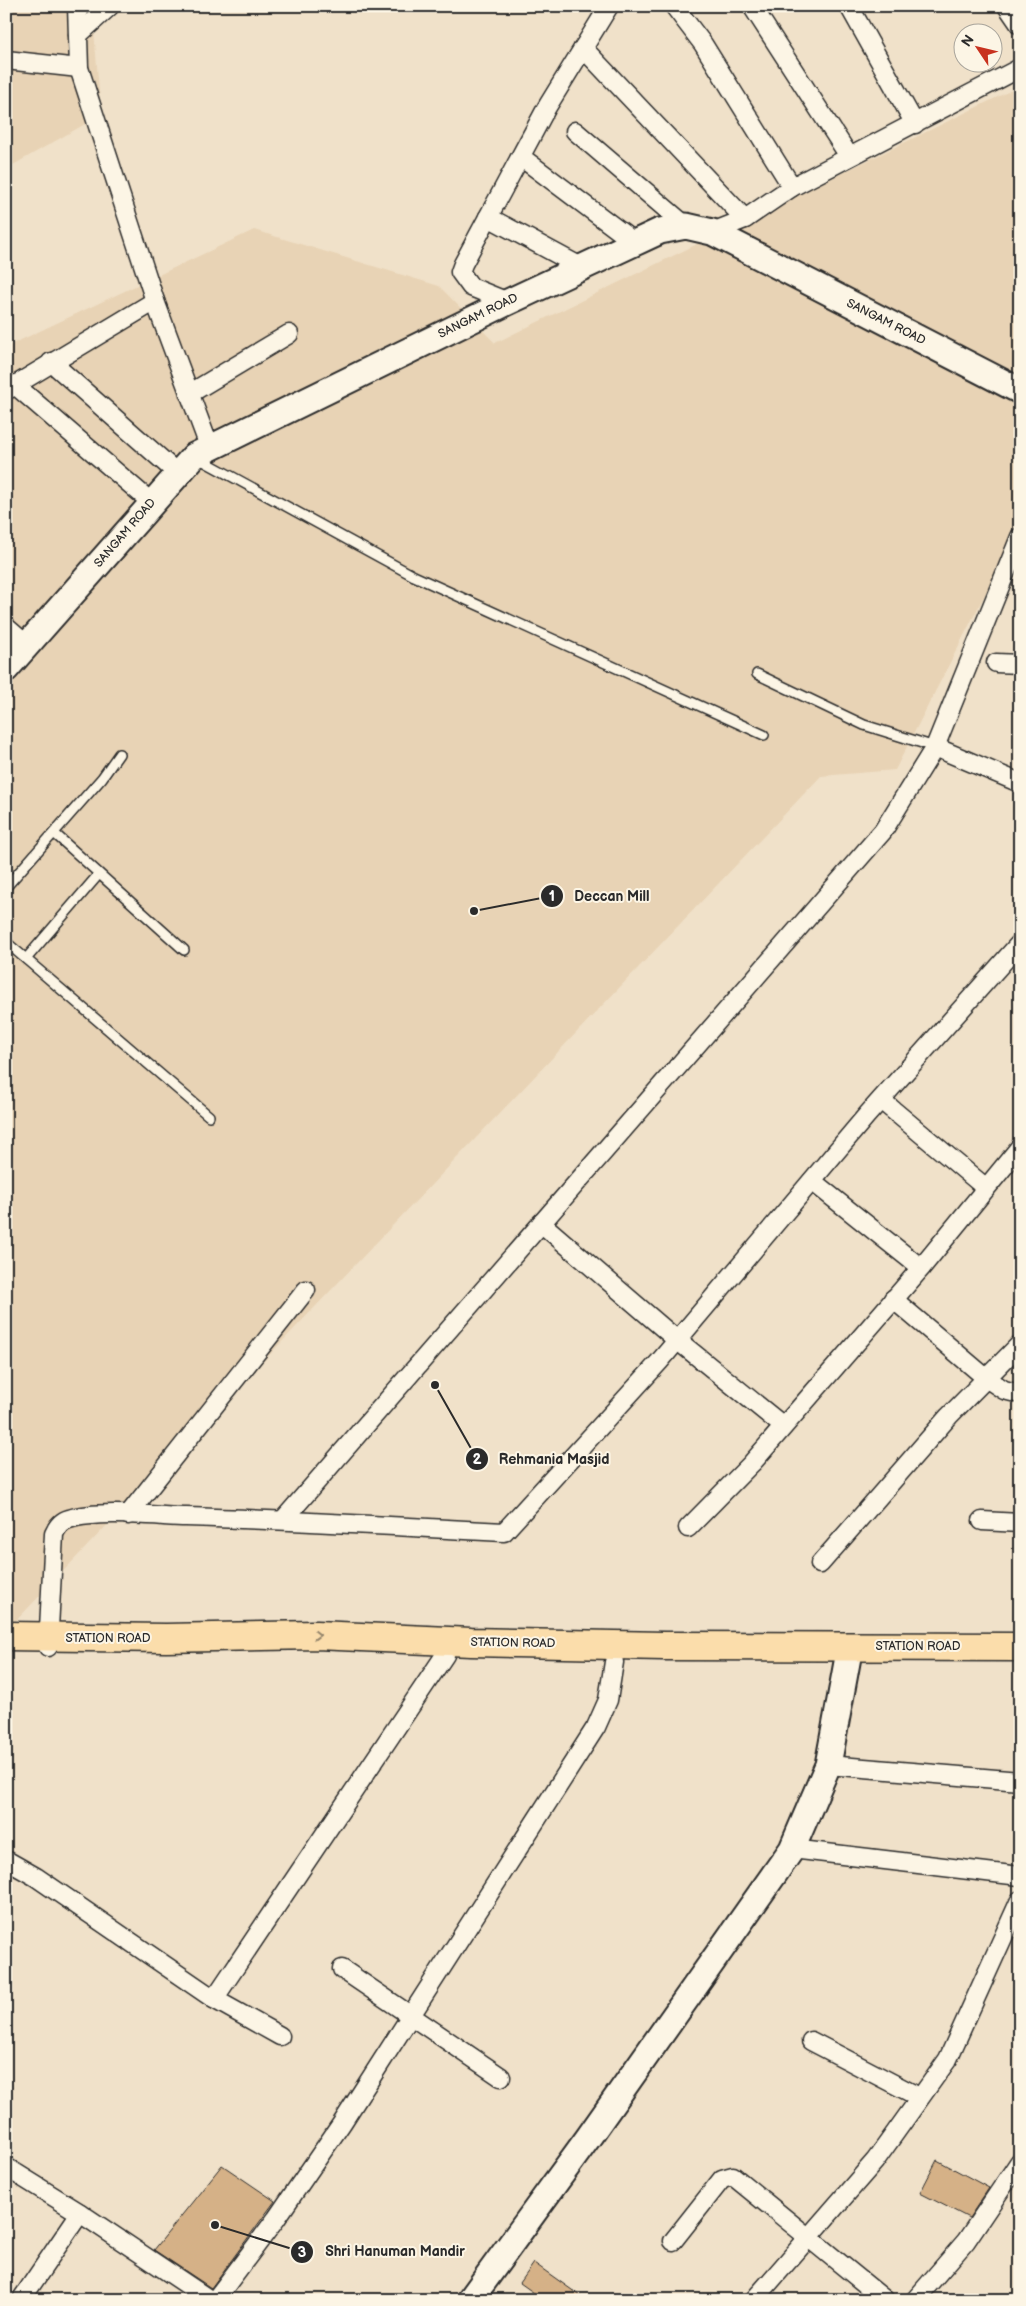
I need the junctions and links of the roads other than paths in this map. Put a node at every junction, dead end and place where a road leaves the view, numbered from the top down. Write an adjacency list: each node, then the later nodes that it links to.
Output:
1 (77, 6): 9 (street)
2 (110, 6): 9 (street)
3 (609, 6): 10 (street)
4 (674, 6): 18 (street)
5 (752, 6): 16 (street)
6 (849, 6): 14 (street)
7 (1007, 6): 8 (street)
8 (1020, 26)
9 (78, 35): 12 (street)
10 (583, 48): 17 (street); 20 (street)
11 (6, 60): 12 (street)
12 (79, 68): 25 (street)
13 (1020, 68): 14 (street)
14 (915, 124): 16 (street)
15 (574, 130): 21 (street)
16 (850, 156): 18 (street)
17 (522, 157): 19 (street); 23 (street)
18 (792, 187): 20 (street)
19 (488, 217): 24 (street); 26 (street)
20 (745, 219): 22 (street)
21 (686, 226): 22 (street, SANGAM ROAD); 23 (street, SANGAM ROAD)
22 (712, 232): 30 (street, SANGAM ROAD)
23 (634, 242): 24 (street, SANGAM ROAD)
24 (581, 267): 26 (street, SANGAM ROAD)
25 (155, 301): 28 (street); 31 (street)
26 (508, 302): 32 (street, SANGAM ROAD)
27 (290, 334): 31 (street)
28 (51, 362): 29 (street); 32 (street)
29 (11, 388): 33 (street)
30 (1020, 391)
31 (189, 394): 32 (street)
32 (193, 458): 33 (street, SANGAM ROAD); 41 (lane)
33 (152, 503): 36 (street, SANGAM ROAD)
34 (1020, 538): 42 (street)
35 (6, 627): 36 (street)
36 (28, 646): 39 (street, SANGAM ROAD)
37 (996, 663): 38 (street)
38 (1020, 664)
39 (6, 669)
40 (757, 674): 42 (lane)
41 (764, 734)
42 (935, 747): 44 (street); 57 (street)
43 (119, 754): 45 (lane)
44 (1020, 783)
45 (54, 833): 46 (lane); 47 (lane)
46 (99, 874): 50 (lane); 51 (lane)
47 (6, 887)
48 (6, 942): 51 (lane)
49 (1020, 943): 52 (street)
50 (184, 950)
51 (26, 959): 53 (lane)
52 (881, 1100): 55 (street); 56 (street)
53 (209, 1116)
54 (1020, 1147): 56 (street)
55 (812, 1181): 58 (street); 61 (street)
56 (986, 1188): 58 (street)
57 (541, 1223): 61 (street); 67 (street)
58 (921, 1268): 60 (street)
59 (306, 1290): 66 (street)
60 (893, 1299): 63 (street); 65 (street)
61 (677, 1340): 65 (street); 67 (street)
62 (1020, 1344): 63 (street)
63 (986, 1378): 64 (street); 71 (street)
64 (1020, 1394)
65 (783, 1426): 70 (street)
66 (128, 1515): 67 (street); 73 (street)
67 (284, 1519)
68 (982, 1521): 69 (street)
69 (1020, 1523)
70 (688, 1528)
71 (820, 1564)
72 (6, 1636): 73 (main road, STATION ROAD)
73 (48, 1644): 75 (main road, STATION ROAD); 76 (main road, STATION ROAD, one-way to 76); 77 (main road, STATION ROAD)
74 (1020, 1646): 76 (main road, STATION ROAD)
75 (6, 1650)
76 (849, 1653): 78 (main road, STATION ROAD); 79 (main road, STATION ROAD); 80 (street)
77 (446, 1655): 78 (main road, STATION ROAD); 87 (street)
78 (614, 1662): 88 (street)
79 (1020, 1663)
80 (828, 1765): 81 (street); 82 (street)
81 (1020, 1781)
82 (792, 1849): 84 (street); 101 (street)
83 (6, 1860): 87 (street)
84 (1020, 1876)
85 (1020, 1900): 92 (street)
86 (342, 1969): 88 (street)
87 (214, 1999): 89 (street)
88 (409, 2017): 91 (street); 100 (street)
89 (280, 2036)
90 (811, 2041): 92 (street)
91 (500, 2077)
92 (920, 2096): 96 (street)
93 (1020, 2161): 104 (street)
94 (6, 2167): 95 (street)
95 (80, 2213): 98 (street); 99 (street)
96 (808, 2239): 97 (street); 102 (street); 103 (street)
97 (672, 2240)
98 (22, 2300)
99 (210, 2300)
100 (214, 2300)
101 (470, 2300)
102 (754, 2300)
103 (885, 2300)
104 (914, 2300)

